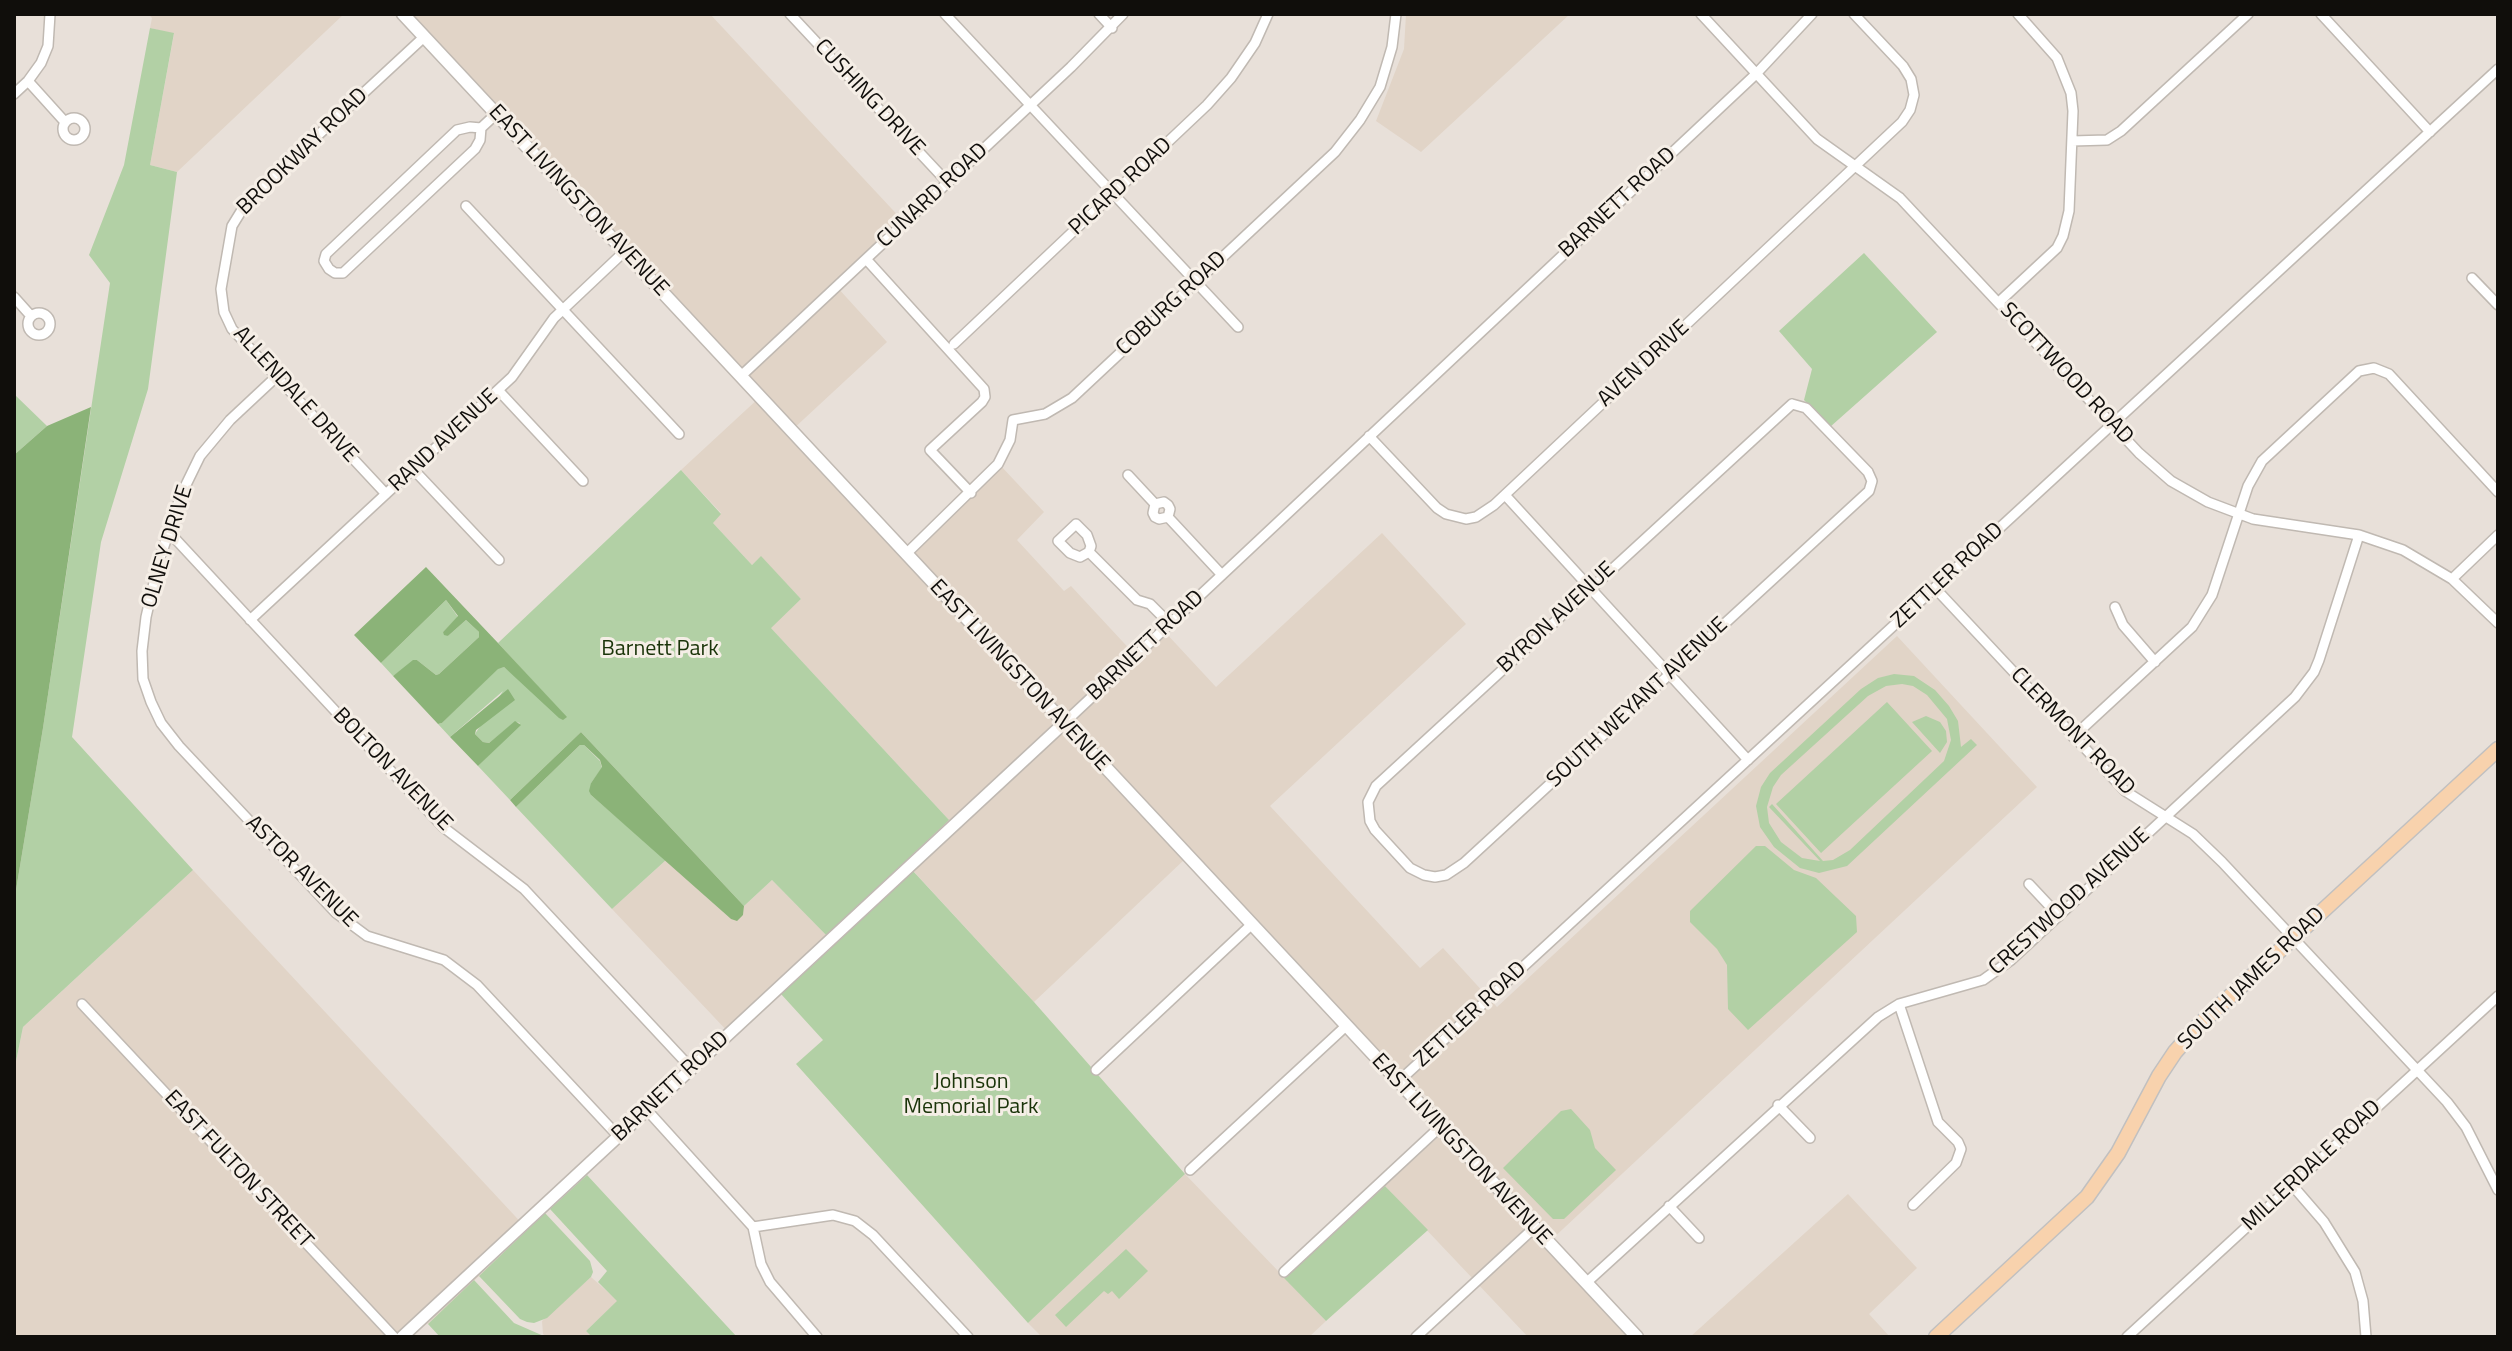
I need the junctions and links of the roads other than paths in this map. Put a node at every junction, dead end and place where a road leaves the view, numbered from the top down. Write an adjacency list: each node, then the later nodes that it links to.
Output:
1 (50, 14): 19 (street)
2 (403, 14): 16 (main road, EAST LIVINGSTON AVENUE)
3 (790, 14): 28 (street, CUSHING DRIVE)
4 (945, 14): 21 (street)
5 (1099, 14): 15 (street)
6 (1123, 14): 15 (street, CUNARD ROAD)
7 (1268, 14): 29 (street, PICARD ROAD)
8 (1396, 14): 34 (street, COBURG ROAD)
9 (1701, 14): 18 (street, SCOTTWOOD ROAD)
10 (1812, 14): 18 (street, BARNETT ROAD)
11 (1854, 14): 27 (street, AVEN DRIVE)
12 (2248, 14): 26 (street)
13 (2321, 14): 25 (street)
14 (2022, 15): 26 (street)
15 (1112, 28): 21 (street, CUNARD ROAD)
16 (424, 37): 22 (main road, EAST LIVINGSTON AVENUE); 35 (street, BROOKWAY ROAD)
17 (2498, 69): 25 (street, ZETTLER ROAD)
18 (1756, 74): 27 (street, SCOTTWOOD ROAD); 49 (street, BARNETT ROAD)
19 (28, 81): 20 (street); 23 (street)
20 (14, 94)
21 (1030, 106): 28 (street, CUNARD ROAD); 29 (street)
22 (496, 114): 24 (street); 31 (main road, EAST LIVINGSTON AVENUE)
23 (65, 122)
24 (481, 128): 24 (street)
25 (2430, 132): 47 (street, ZETTLER ROAD)
26 (2072, 141): 37 (street)
27 (1856, 166): 37 (street, SCOTTWOOD ROAD); 56 (street, AVEN DRIVE)
28 (948, 183): 32 (street, CUNARD ROAD)
29 (1113, 194): 34 (street); 42 (street, PICARD ROAD)
30 (466, 206): 39 (street)
31 (625, 251): 39 (street, RAND AVENUE); 43 (main road, EAST LIVINGSTON AVENUE)
32 (866, 259): 43 (street, CUNARD ROAD); 54 (street)
33 (2472, 278): 38 (street)
34 (1195, 283): 41 (street); 54 (street, COBURG ROAD)
35 (221, 289): 44 (street, ALLENDALE DRIVE)
36 (14, 297): 40 (street)
37 (1999, 302): 47 (street, SCOTTWOOD ROAD)
38 (2498, 305)
39 (562, 310): 45 (street, RAND AVENUE); 48 (street)
40 (31, 316)
41 (1238, 327)
42 (954, 344)
43 (741, 376): 62 (main road, EAST LIVINGSTON AVENUE)
44 (276, 377): 55 (street, ALLENDALE DRIVE); 58 (street, OLNEY DRIVE)
45 (498, 390): 50 (street, RAND AVENUE); 52 (street)
46 (1796, 404): 66 (street, BYRON AVENUE); 73 (street, SOUTH WEYANT AVENUE)
47 (2113, 424): 57 (street, SCOTTWOOD ROAD); 67 (street, ZETTLER ROAD)
48 (679, 434)
49 (1369, 436): 56 (street, AVEN DRIVE); 64 (street, BARNETT ROAD)
50 (413, 469): 55 (street, RAND AVENUE); 63 (street)
51 (1128, 475): 64 (street)
52 (583, 481)
53 (2498, 492): 57 (street)
54 (971, 493): 62 (street, COBURG ROAD)
55 (386, 494): 69 (street, RAND AVENUE)
56 (1505, 495): 66 (street)
57 (2238, 514): 59 (street, SCOTTWOOD ROAD); 72 (street)
58 (168, 531): 69 (street, BOLTON AVENUE); 74 (street, OLNEY DRIVE)
59 (2359, 535): 65 (street, SCOTTWOOD ROAD); 79 (street, CRESTWOOD AVENUE)
60 (2498, 535): 65 (street)
61 (1089, 552): 71 (street)
62 (906, 554): 75 (main road, EAST LIVINGSTON AVENUE)
63 (499, 560)
64 (1222, 575): 71 (street, BARNETT ROAD)
65 (2452, 579): 70 (street, SCOTTWOOD ROAD)
66 (1591, 587): 73 (street); 80 (street, BYRON AVENUE)
67 (1935, 588): 76 (street, CLERMONT ROAD); 78 (street, ZETTLER ROAD)
68 (2115, 607): 72 (street)
69 (250, 620): 89 (street, BOLTON AVENUE)
70 (2498, 623)
71 (1170, 624): 75 (street, BARNETT ROAD)
72 (2155, 662): 76 (street)
73 (1670, 674): 78 (street); 80 (street, SOUTH WEYANT AVENUE)
74 (151, 702): 96 (street, ASTOR AVENUE)
75 (1063, 724): 83 (main road, EAST LIVINGSTON AVENUE); 89 (street, BARNETT ROAD)
76 (2073, 737): 79 (street, CLERMONT ROAD)
77 (2498, 749): 84 (main road, SOUTH JAMES ROAD)
78 (1748, 760): 92 (street, ZETTLER ROAD)
79 (2166, 817): 82 (street, CRESTWOOD AVENUE); 84 (street, CLERMONT ROAD)
80 (1394, 850)
81 (2029, 884): 82 (street)
82 (2059, 916): 87 (street, CRESTWOOD AVENUE)
83 (1251, 925): 88 (main road, EAST LIVINGSTON AVENUE); 90 (street)
84 (2293, 938): 91 (street, CLERMONT ROAD); 114 (main road, SOUTH JAMES ROAD)
85 (2498, 996): 91 (street, MILLERDALE ROAD)
86 (82, 1004): 108 (street, EAST FULTON STREET)
87 (1899, 1004): 93 (street, CRESTWOOD AVENUE); 101 (street)
88 (1346, 1026): 92 (main road, EAST LIVINGSTON AVENUE); 98 (street)
89 (691, 1068): 94 (street, BARNETT ROAD)
90 (1096, 1070)
91 (2417, 1070): 99 (street, MILLERDALE ROAD); 100 (street, CLERMONT ROAD)
92 (1398, 1082): 95 (main road, EAST LIVINGSTON AVENUE)
93 (1778, 1105): 97 (street); 102 (street, CRESTWOOD AVENUE)
94 (647, 1110): 96 (street, BARNETT ROAD); 103 (street)
95 (1440, 1127): 104 (main road, EAST LIVINGSTON AVENUE); 106 (street)
96 (618, 1136): 109 (street, BARNETT ROAD)
97 (1810, 1138)
98 (1190, 1170)
99 (2292, 1185): 115 (street, MILLERDALE ROAD); 116 (street)
100 (2498, 1190)
101 (1913, 1205)
102 (1669, 1206): 105 (street); 107 (street, CRESTWOOD AVENUE)
103 (753, 1227): 110 (street); 111 (street)
104 (1534, 1228): 107 (main road, EAST LIVINGSTON AVENUE); 112 (street)
105 (1699, 1238)
106 (1284, 1272)
107 (1586, 1283): 113 (main road, EAST LIVINGSTON AVENUE)
108 (394, 1337)
109 (402, 1337)
110 (817, 1337)
111 (968, 1337)
112 (1416, 1337)
113 (1637, 1337)
114 (1936, 1337)
115 (2127, 1337)
116 (2366, 1337)

